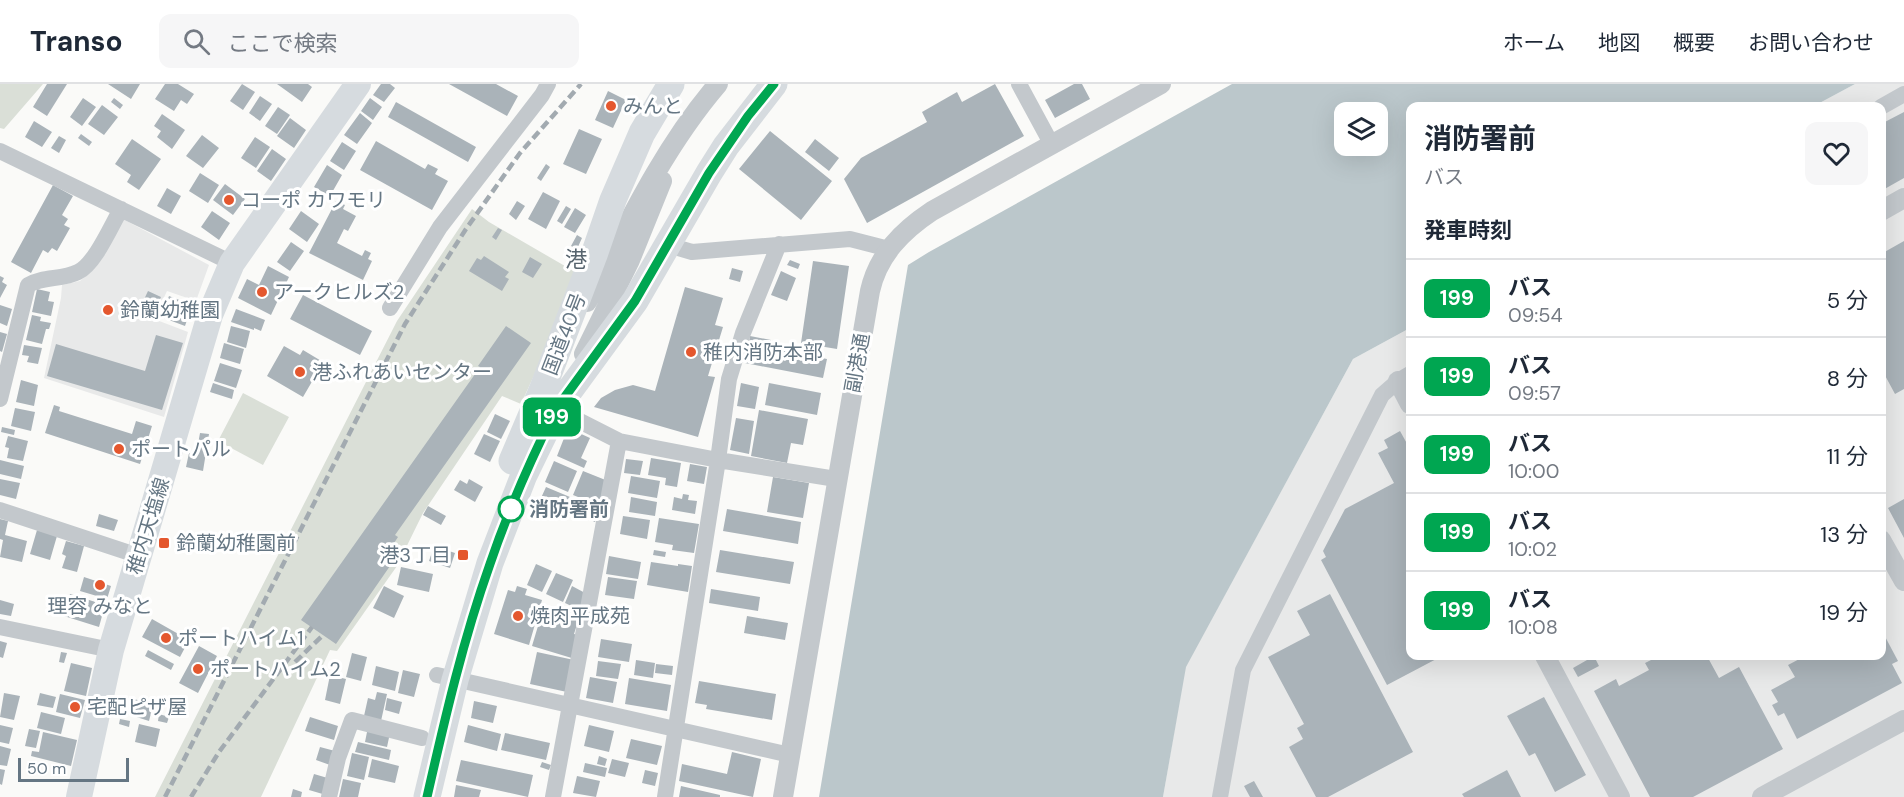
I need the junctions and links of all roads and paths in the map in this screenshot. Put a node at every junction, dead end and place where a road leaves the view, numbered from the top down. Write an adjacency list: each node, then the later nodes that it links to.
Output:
1 (358, 84): 18 (main road, 稚内天塩線)
2 (548, 84): 19 (street)
3 (670, 84): 21 (highway, 国道40号)
4 (718, 84): 21 (street)
5 (774, 84): 16 (highway, 国道40号)
6 (1019, 84): 10 (street)
7 (1161, 84): 10 (street, 副港通)
8 (1904, 94): 9 (street)
9 (1886, 104)
10 (1052, 145): 17 (street, 副港通)
11 (0, 152): 14 (street)
12 (1904, 198): 13 (street)
13 (1886, 208)
14 (121, 209): 18 (street); 22 (street)
15 (779, 244): 16 (street); 17 (street); 24 (street)
16 (668, 245): 21 (highway, 国道40号)
17 (889, 249): 25 (street, 副港通)
18 (232, 263): 28 (main road, 稚内天塩線)
19 (390, 308)
20 (1404, 378): 46 (street)
21 (550, 398): 23 (street); 33 (highway, 国道40号)
22 (0, 399)
23 (619, 441): 24 (street); 34 (street)
24 (718, 460): 25 (street); 36 (street)
25 (836, 479): 38 (street, 副港通)
26 (0, 510): 28 (street)
27 (1886, 549): 29 (street)
28 (139, 556): 31 (main road, 稚内天塩線)
29 (1904, 581)
30 (0, 627): 31 (street)
31 (111, 650): 39 (main road, 稚内天塩線)
32 (1547, 660): 47 (street)
33 (446, 677): 34 (street); 37 (highway, 国道40号); 42 (highway, 国道40号)
34 (571, 707): 36 (street); 43 (street)
35 (1904, 720): 48 (street)
36 (676, 729): 38 (street); 44 (street)
37 (422, 738): 40 (street); 41 (highway, 国道40号)
38 (790, 755): 45 (street, 副港通)
39 (79, 797)
40 (329, 797)
41 (409, 797)
42 (427, 797)
43 (553, 797)
44 (665, 797)
45 (783, 797)
46 (1220, 797)
47 (1620, 797)
48 (1762, 797)

